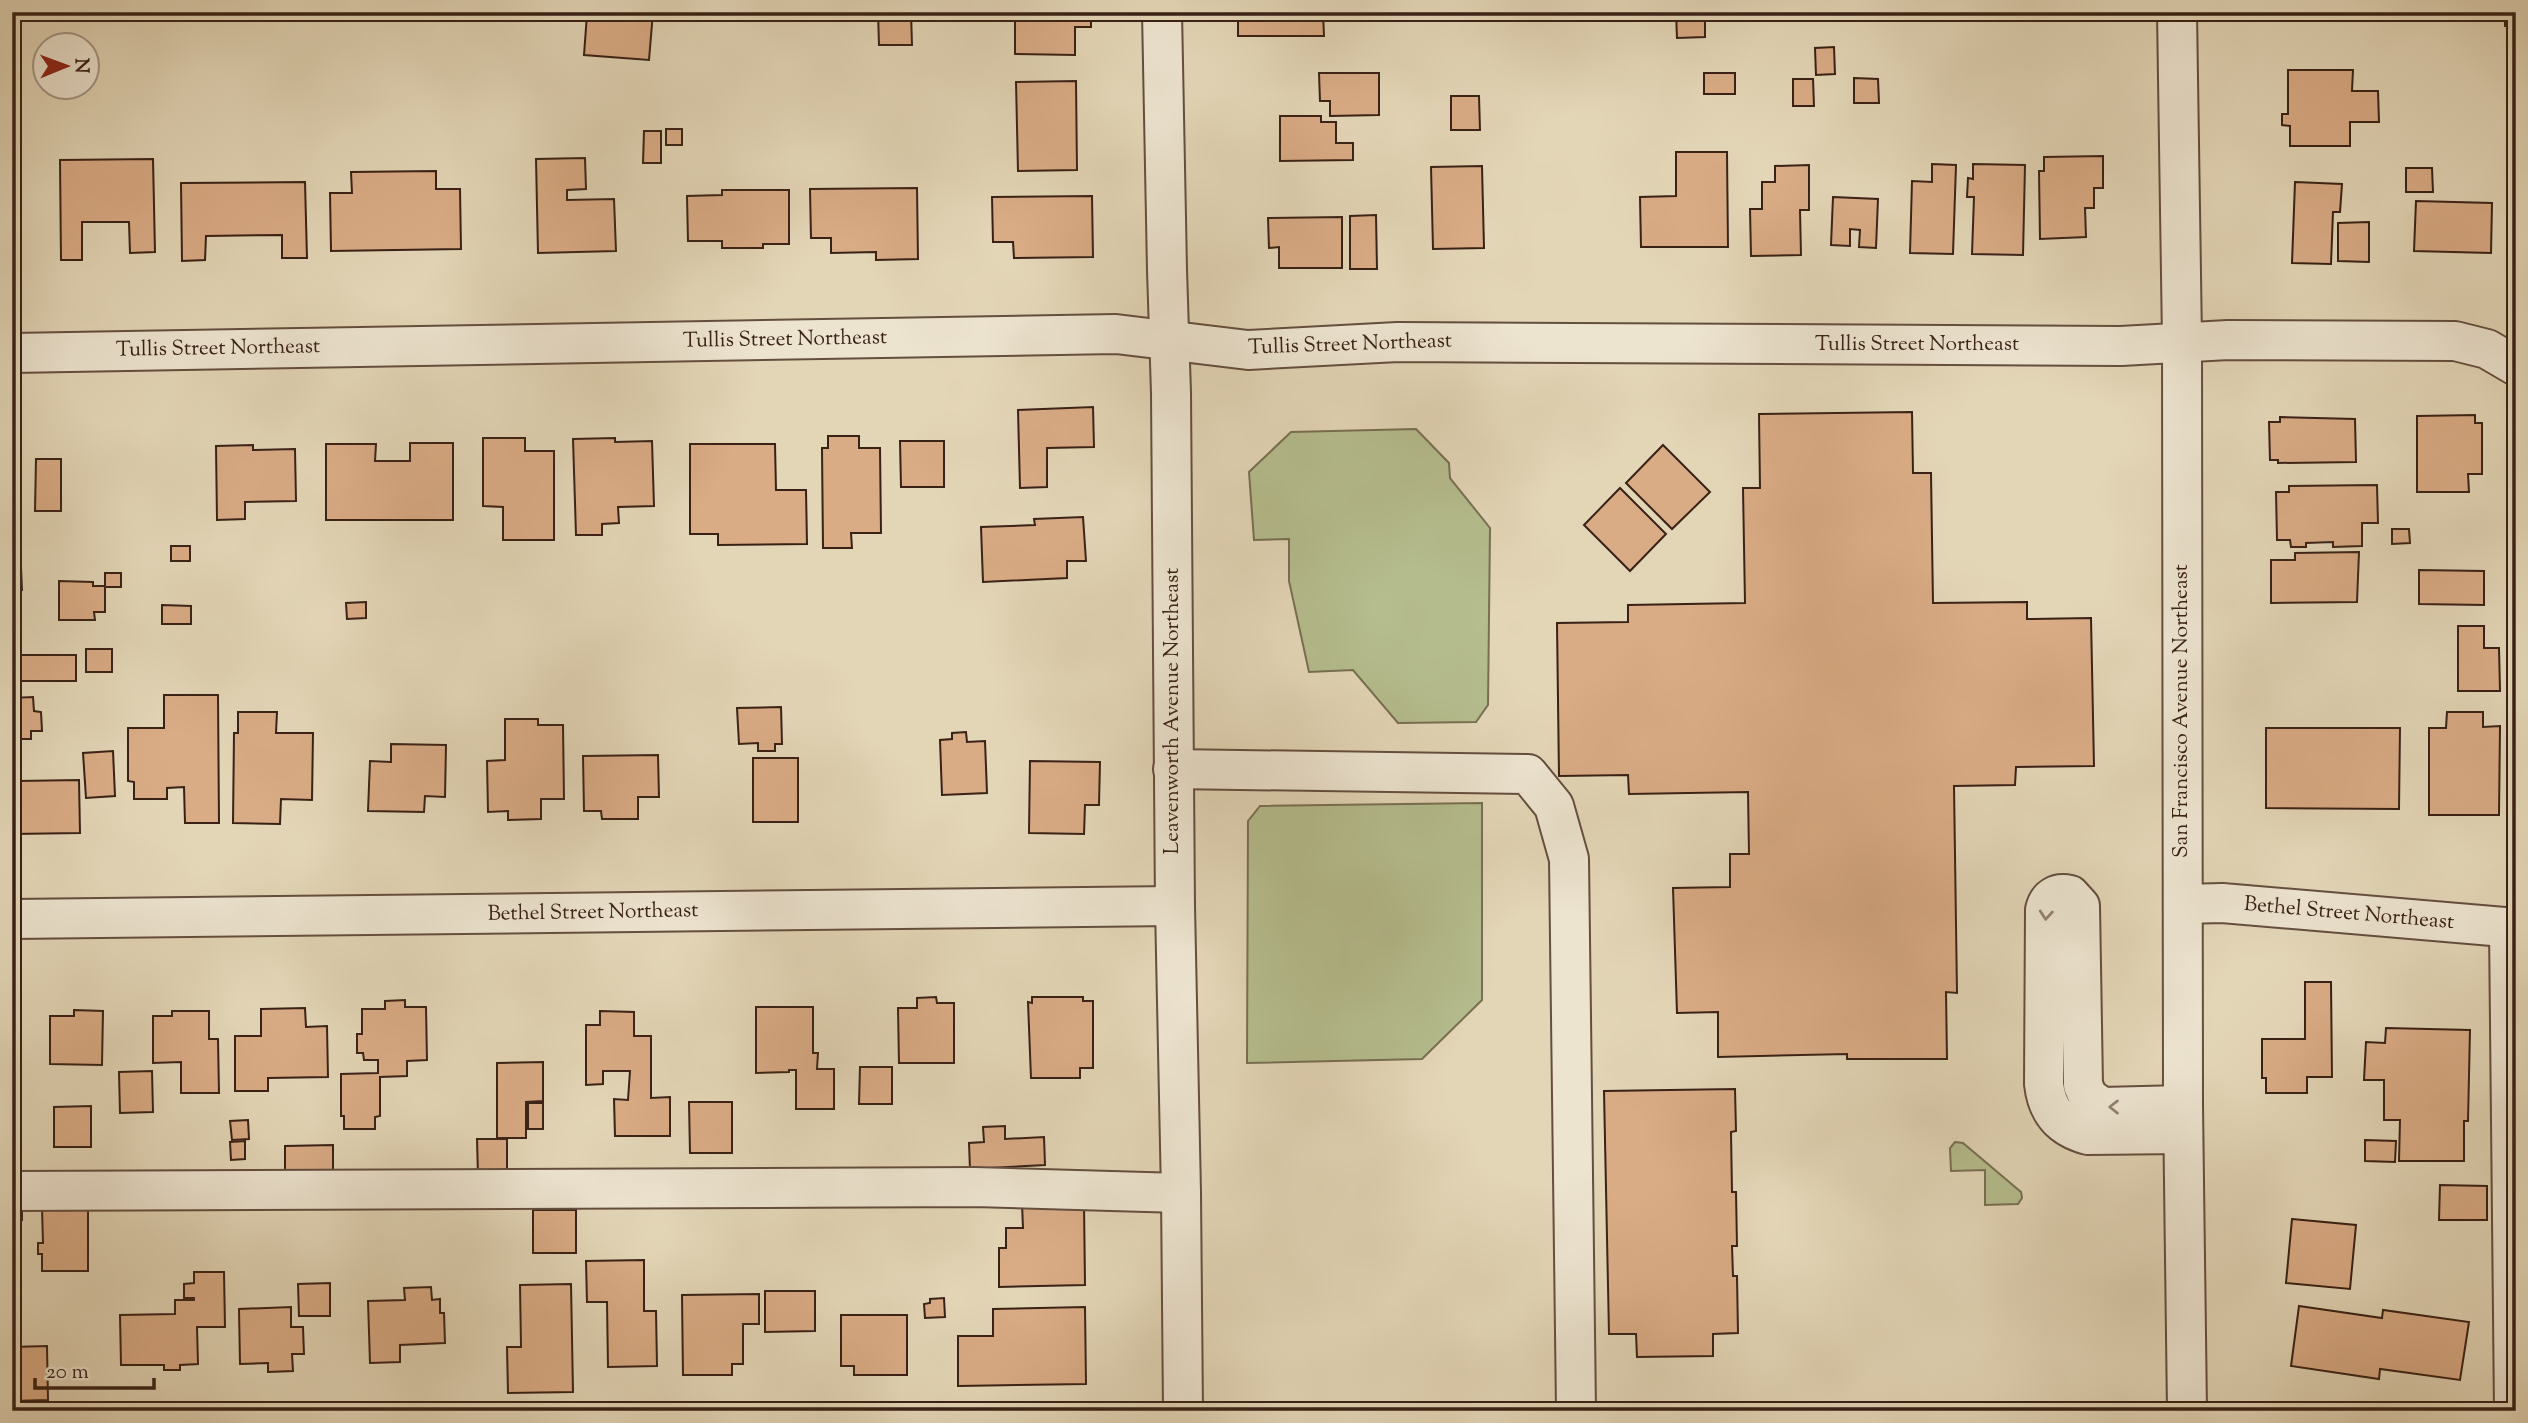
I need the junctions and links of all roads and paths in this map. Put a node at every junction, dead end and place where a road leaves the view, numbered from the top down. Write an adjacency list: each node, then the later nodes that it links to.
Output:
1 (1162, 12): 3 (street, Leavenworth Avenue Northeast)
2 (2177, 12): 4 (street, San Francisco Avenue Northeast)
3 (1171, 339): 4 (street, Tullis Street Northeast); 5 (street, Tullis Street Northeast); 7 (street, Leavenworth Avenue Northeast)
4 (2182, 340): 6 (street, Tullis Street Northeast); 8 (street, San Francisco Avenue Northeast)
5 (12, 353)
6 (2516, 366)
7 (1173, 769): 9 (street, Leavenworth Avenue Northeast); 16 (street)
8 (2183, 904): 11 (street, Bethel Street Northeast); 12 (street, San Francisco Avenue Northeast)
9 (1174, 906): 10 (street, Bethel Street Northeast); 14 (street, Leavenworth Avenue Northeast)
10 (12, 919)
11 (2512, 927): 18 (street)
12 (2183, 1120): 12 (street, one-way to 12); 17 (street, San Francisco Avenue Northeast)
13 (12, 1191): 14 (street)
14 (1181, 1193): 15 (street, Leavenworth Avenue Northeast)
15 (1183, 1411)
16 (1576, 1411)
17 (2186, 1411)
18 (2514, 1411)

